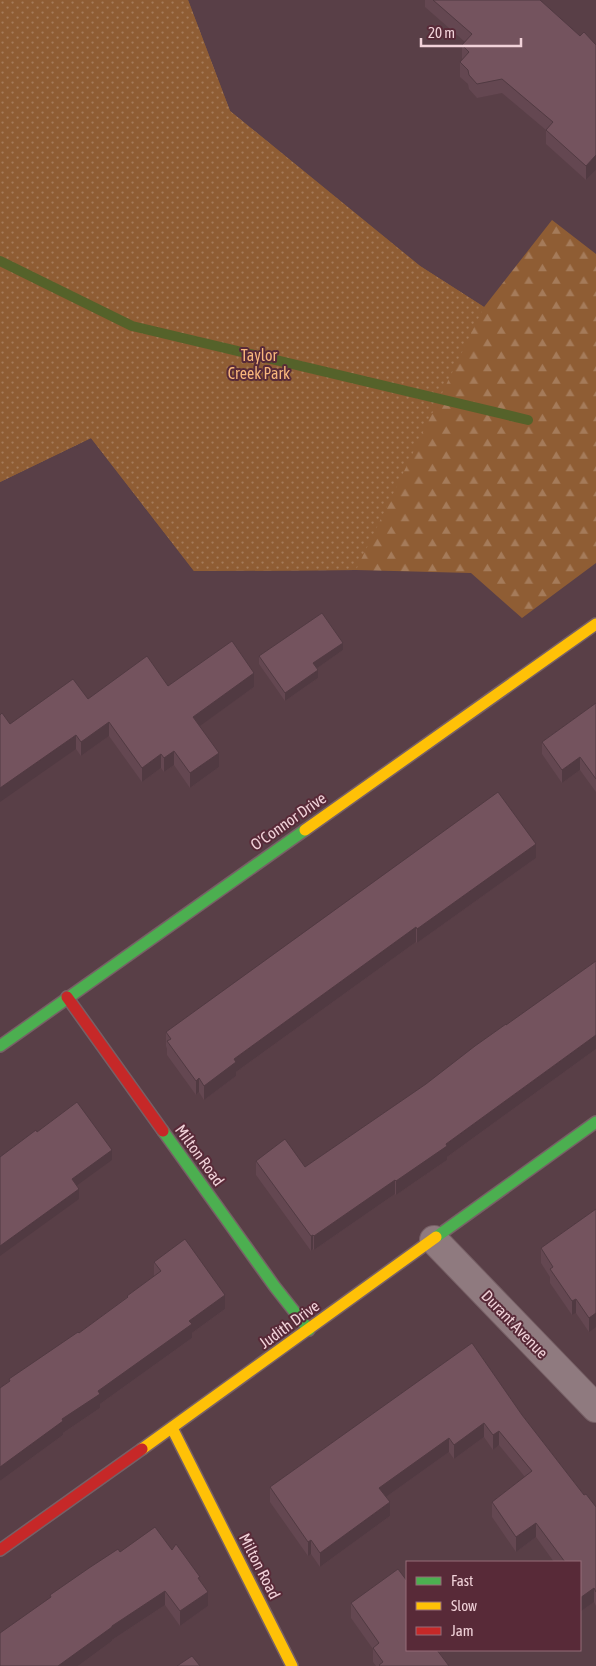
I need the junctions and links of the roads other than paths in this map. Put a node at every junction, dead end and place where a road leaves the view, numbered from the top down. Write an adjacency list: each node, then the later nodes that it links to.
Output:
1 (596, 624): 2 (street, O'Connor Drive)
2 (67, 997): 3 (street, O'Connor Drive); 6 (street, Milton Road)
3 (0, 1046)
4 (596, 1122): 5 (street, Judith Drive)
5 (434, 1240): 6 (street, Judith Drive); 7 (street, Durant Avenue)
6 (309, 1330): 8 (street, Judith Drive)
7 (596, 1408)
8 (172, 1428): 9 (street, Judith Drive); 10 (street, Milton Road)
9 (0, 1550)
10 (292, 1666)

